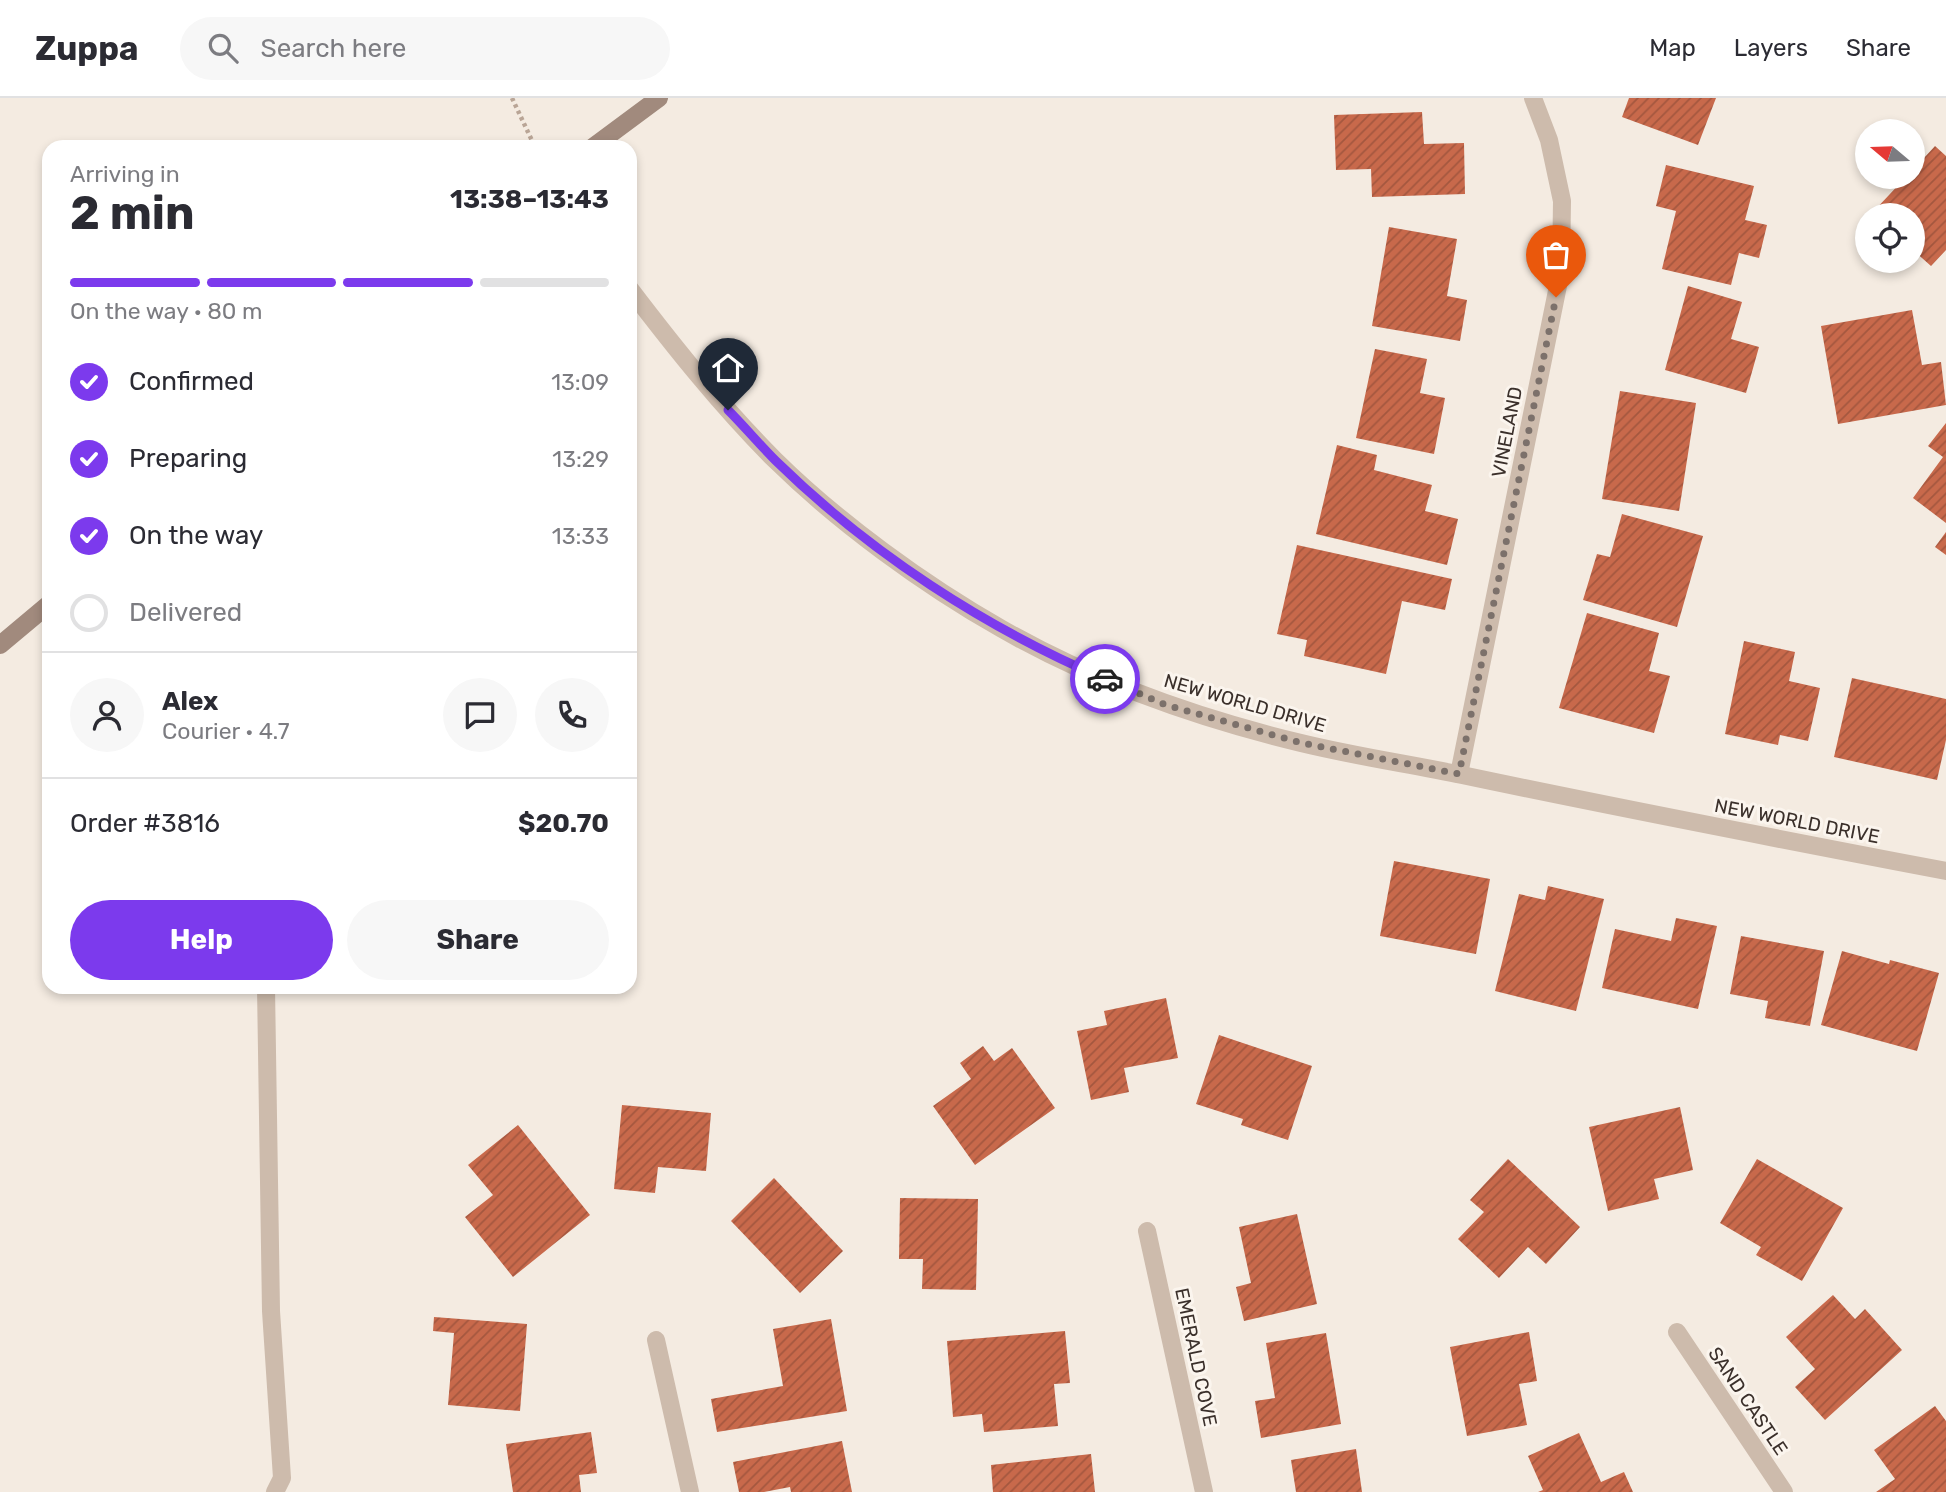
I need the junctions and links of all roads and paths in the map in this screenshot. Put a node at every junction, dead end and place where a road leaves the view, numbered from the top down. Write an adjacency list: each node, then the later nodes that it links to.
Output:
1 (512, 98): 4 (path)
2 (659, 98): 5 (main road)
3 (1534, 98): 9 (street, VINELAND)
4 (532, 140)
5 (602, 140)
6 (637, 298): 9 (street, NEW WORLD DRIVE)
7 (42, 610): 8 (main road)
8 (0, 645)
9 (1459, 774): 10 (street, NEW WORLD DRIVE)
10 (1946, 871)
11 (266, 994): 15 (street)
12 (1147, 1231): 17 (street, EMERALD COVE)
13 (1677, 1332): 18 (street, SAND CASTLE)
14 (656, 1340): 16 (street)
15 (275, 1492)
16 (690, 1492)
17 (1204, 1492)
18 (1784, 1492)

